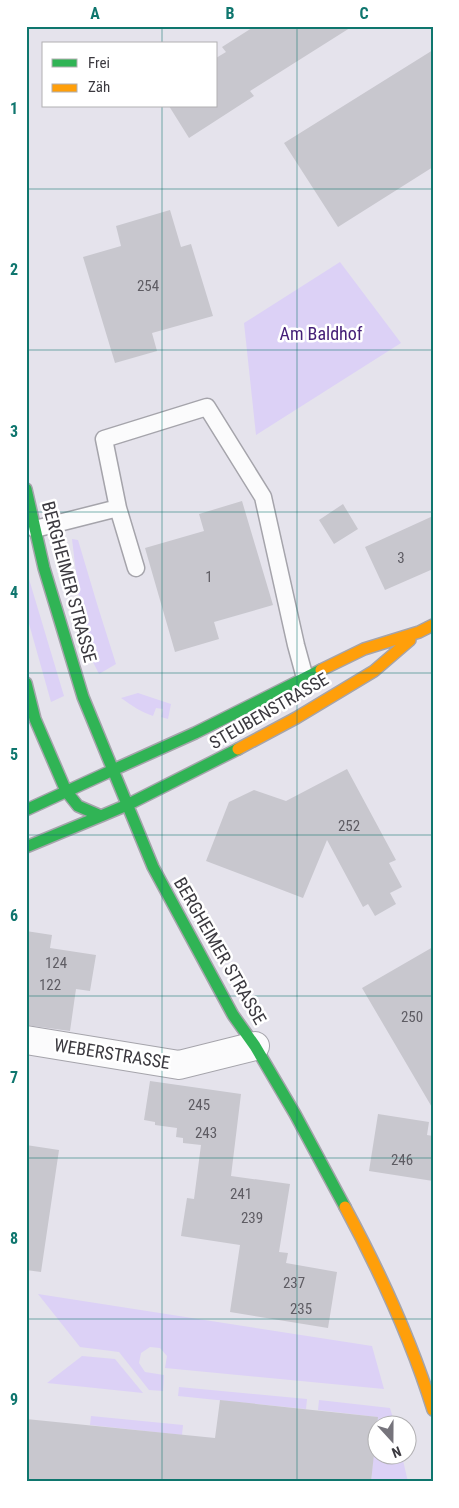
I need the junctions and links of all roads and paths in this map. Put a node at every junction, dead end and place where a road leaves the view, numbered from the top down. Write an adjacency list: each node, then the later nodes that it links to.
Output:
1 (26, 489): 3 (main road, BERGHEIMER STRASSE)
2 (118, 508): 3 (lane); 4 (lane); 7 (lane)
3 (35, 529): 9 (main road, BERGHEIMER STRASSE)
4 (136, 568)
5 (433, 625): 6 (main road, STEUBENSTRASSE)
6 (419, 632): 7 (main road, STEUBENSTRASSE); 11 (main road, STEUBENSTRASSE)
7 (305, 678): 9 (main road, STEUBENSTRASSE)
8 (26, 683): 10 (main road)
9 (113, 770): 10 (main road); 11 (main road, BERGHEIMER STRASSE)
10 (66, 791): 12 (main road); 13 (main road)
11 (127, 805): 13 (main road); 16 (main road, BERGHEIMER STRASSE)
12 (26, 810)
13 (100, 816): 14 (main road)
14 (26, 847)
15 (26, 1040): 16 (street, WEBERSTRASSE)
16 (255, 1046): 17 (main road, BERGHEIMER STRASSE)
17 (433, 1410)

